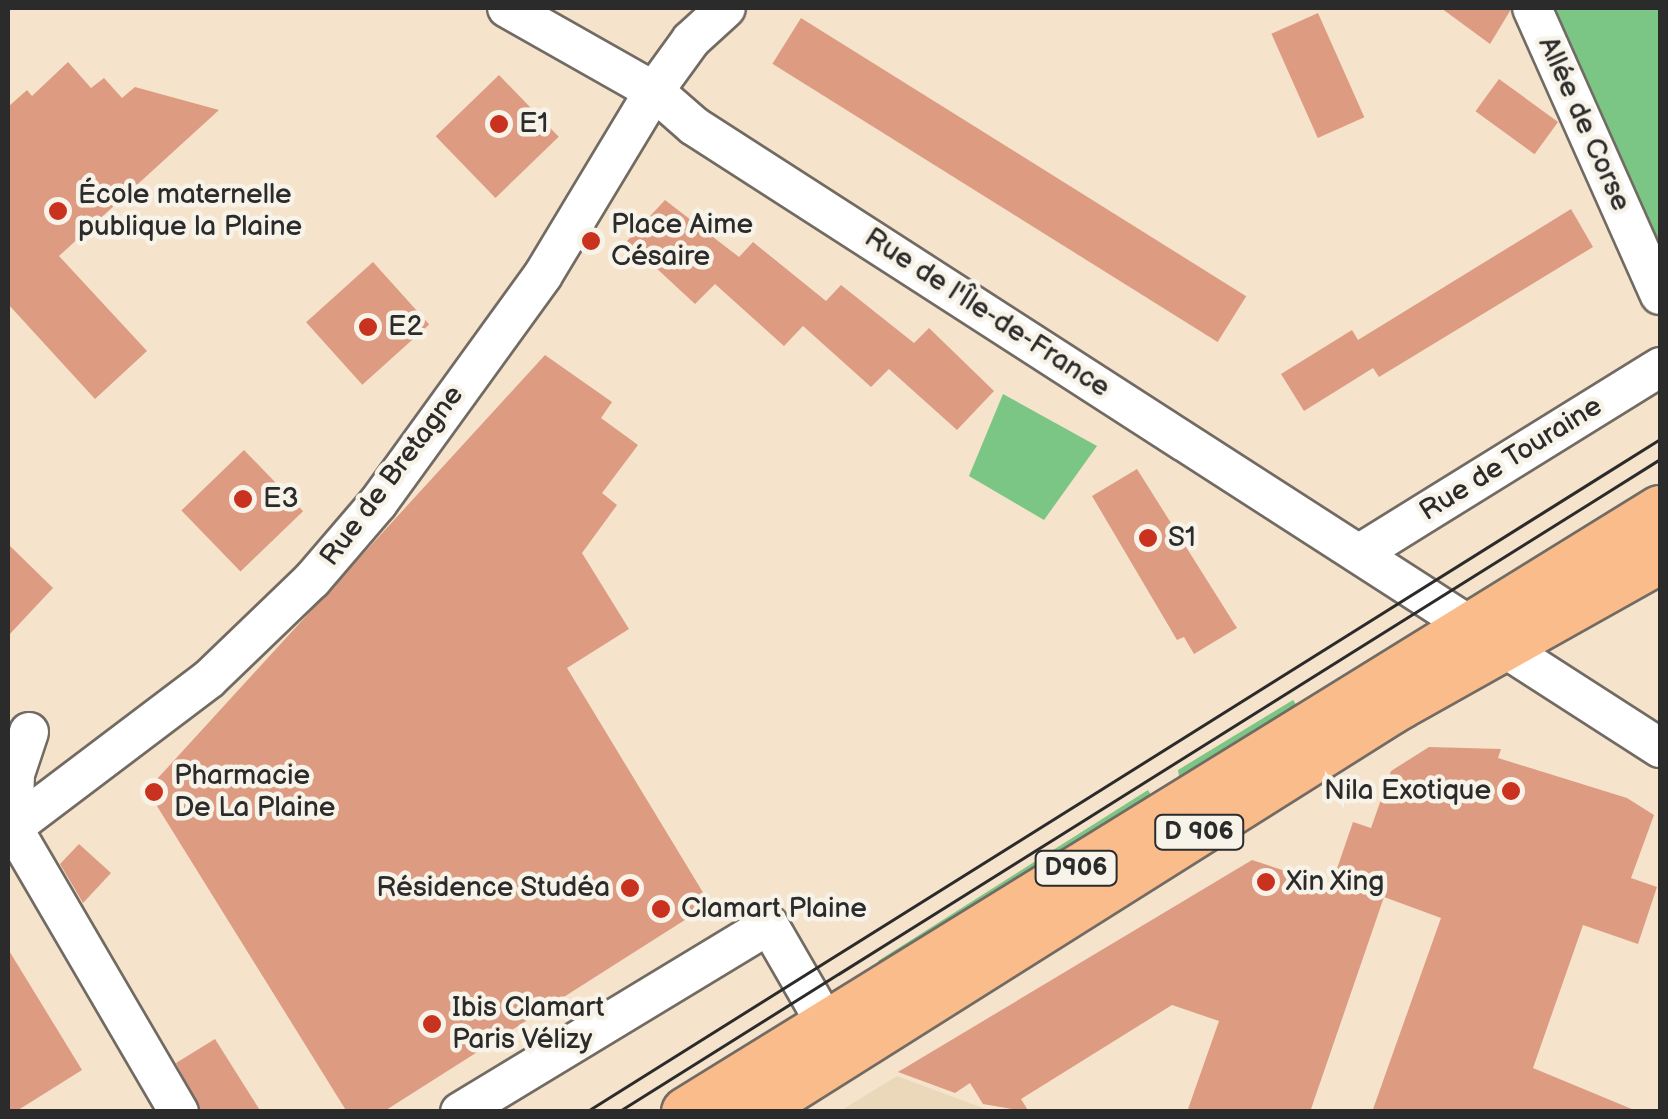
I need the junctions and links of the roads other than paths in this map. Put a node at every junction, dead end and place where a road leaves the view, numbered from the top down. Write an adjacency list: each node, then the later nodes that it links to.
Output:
1 (506, 8): 4 (street, Rue de l'Île-de-France)
2 (726, 8): 4 (street, Rue de Bretagne)
3 (1532, 8): 5 (street, Allée de Corse)
4 (654, 91): 8 (street, Rue de l'Île-de-France); 14 (street, Rue de Bretagne)
5 (1660, 296)
6 (1660, 368): 8 (street, Rue de Touraine)
7 (1660, 510): 10 (main road, D906)
8 (1362, 552): 10 (street, Rue de l'Île-de-France)
9 (1660, 559): 11 (main road, D 906)
10 (1466, 624): 11 (street, Rue de l'Île-de-France); 15 (main road, D906)
11 (1503, 653): 13 (street, Rue de l'Île-de-France); 15 (main road, D 906)
12 (29, 732): 14 (street)
13 (1660, 748)
14 (17, 839): 16 (street)
15 (836, 1039): 17 (street); 18 (main road, D906); 19 (main road, D 906)
16 (179, 1112)
17 (460, 1112)
18 (686, 1112)
19 (753, 1112)

